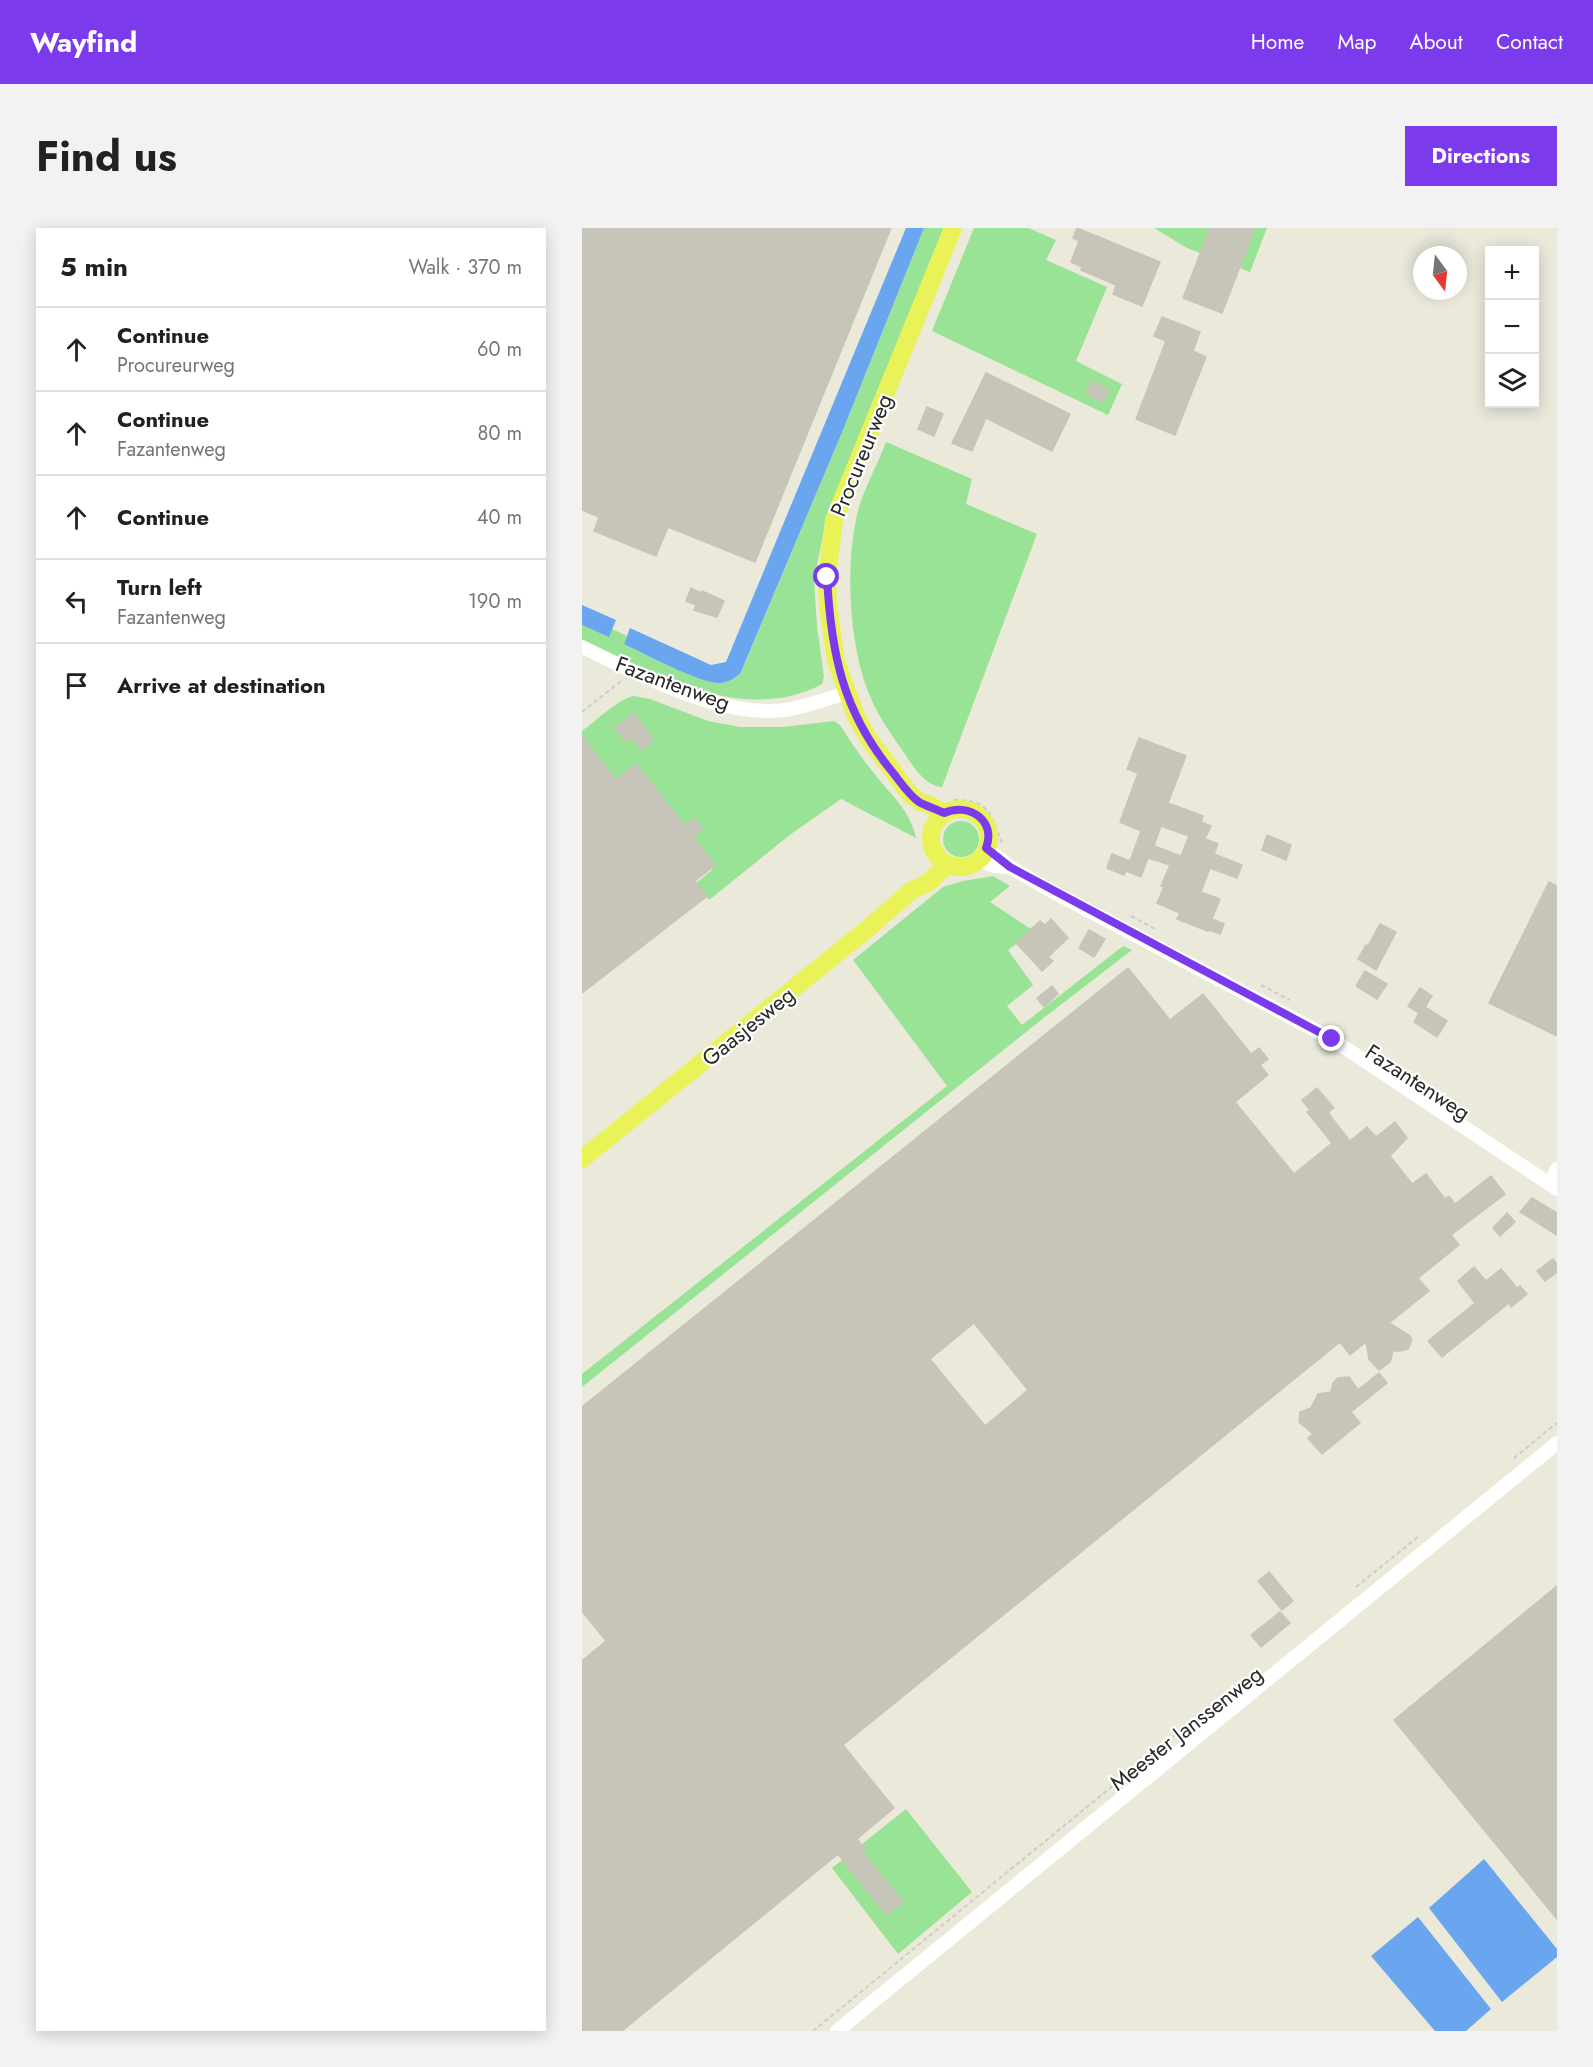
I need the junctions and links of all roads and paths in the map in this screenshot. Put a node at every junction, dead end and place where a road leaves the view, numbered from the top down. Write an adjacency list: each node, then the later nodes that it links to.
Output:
1 (953, 228): 4 (main road, Procureurweg)
2 (582, 647): 3 (street, Fazantenweg)
3 (633, 672): 4 (street, Fazantenweg); 5 (path)
4 (846, 693): 6 (main road)
5 (582, 712)
6 (941, 813): 7 (main road); 7 (path); 8 (main road)
7 (990, 852): 8 (main road); 15 (street, Fazantenweg)
8 (942, 859): 13 (main road, Gaasjesweg)
9 (1122, 911): 10 (path)
10 (1160, 932)
11 (1257, 982): 12 (path)
12 (1295, 1003)
13 (582, 1159)
14 (1557, 1169): 15 (street)
15 (1553, 1186)
16 (1557, 1423): 18 (path)
17 (1557, 1443): 23 (street, Meester Janssenweg)
18 (1507, 1464)
19 (1427, 1530): 20 (path)
20 (1356, 1588)
21 (1226, 1694): 22 (path, Meester Janssenweg)
22 (813, 2031)
23 (837, 2031)

